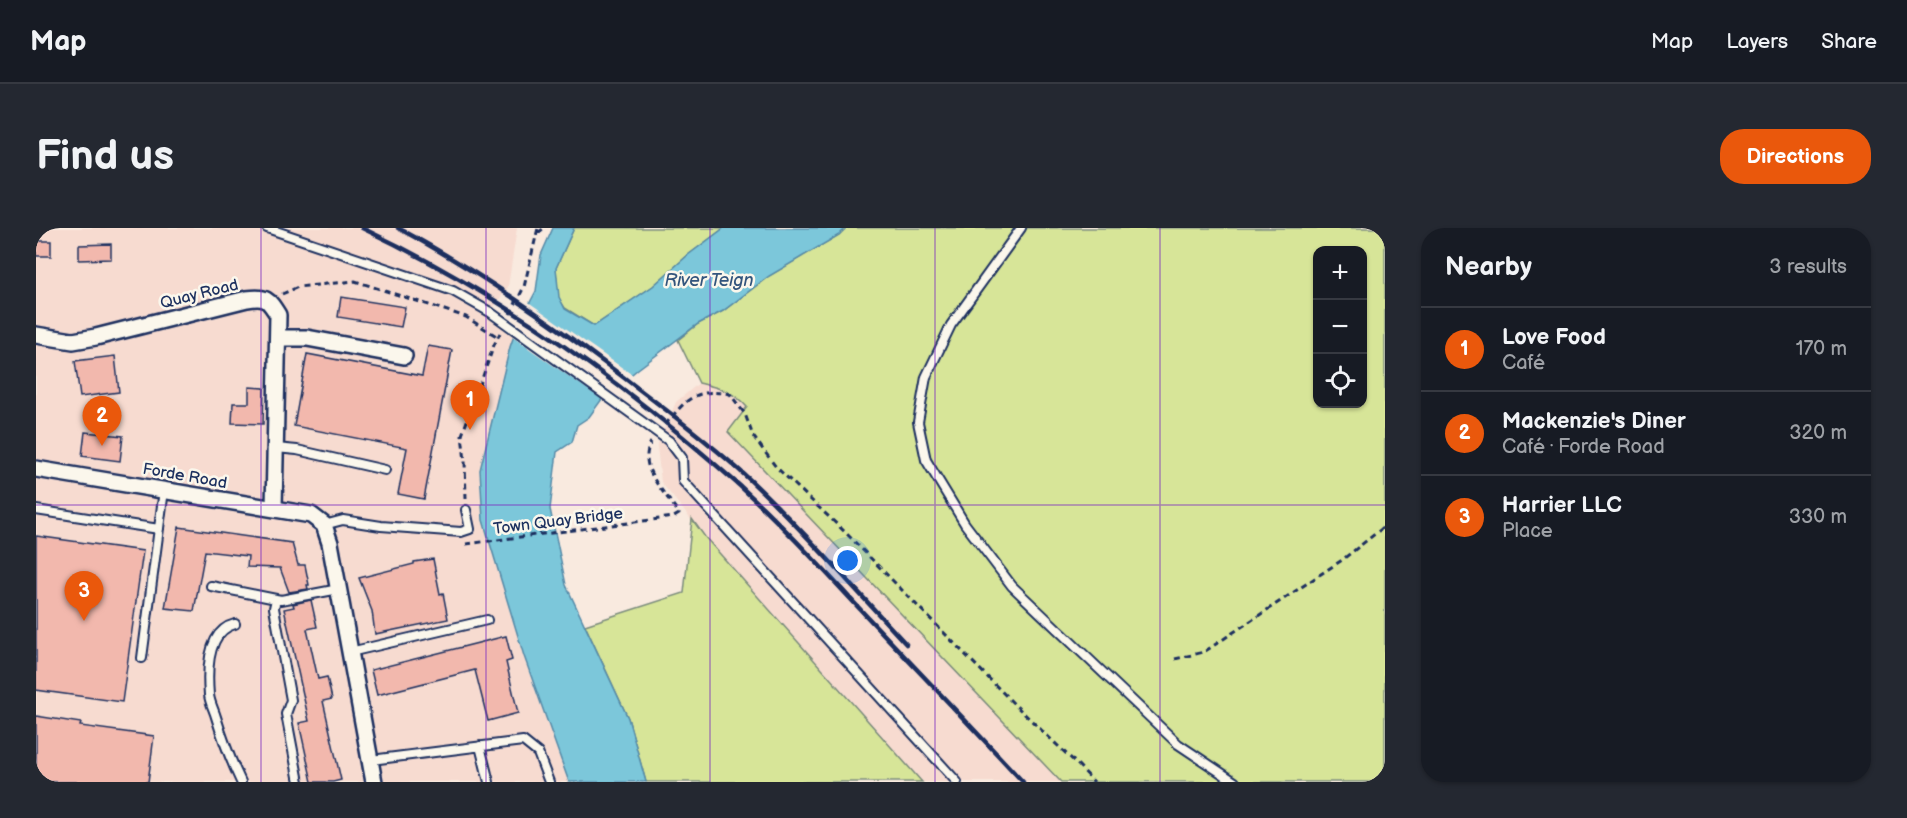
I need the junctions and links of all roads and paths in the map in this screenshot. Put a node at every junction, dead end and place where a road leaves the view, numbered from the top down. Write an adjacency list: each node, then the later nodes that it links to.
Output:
1 (267, 228): 41 (lane, bridge)
2 (538, 228): 5 (path)
3 (544, 228): 5 (path)
4 (1021, 228): 43 (lane)
5 (537, 234): 7 (path)
6 (269, 301): 9 (street, Quay Road); 10 (path); 11 (street)
7 (508, 317)
8 (503, 327): 10 (path)
9 (36, 335)
10 (498, 337): 21 (path)
11 (278, 338): 12 (street); 15 (street)
12 (404, 356)
13 (663, 428): 42 (path)
14 (657, 438): 25 (path, Town Quay Bridge)
15 (276, 448): 17 (lane); 19 (street)
16 (36, 469): 18 (street, Forde Road)
17 (385, 470)
18 (164, 490): 19 (street, Forde Road); 24 (lane)
19 (274, 508): 22 (street, Forde Road)
20 (36, 510): 24 (lane)
21 (466, 510): 22 (lane)
22 (324, 525): 27 (street)
23 (1385, 526): 33 (path)
24 (159, 529): 32 (lane)
25 (460, 545)
26 (211, 586): 28 (lane)
27 (339, 589): 28 (lane); 31 (street)
28 (276, 599): 37 (lane)
29 (487, 620): 31 (lane)
30 (236, 624): 36 (lane)
31 (350, 652): 35 (street)
32 (142, 658)
33 (1175, 659)
34 (480, 746): 35 (lane); 39 (lane); 40 (lane)
35 (371, 760): 38 (street)
36 (241, 782)
37 (299, 782)
38 (374, 782)
39 (489, 782)
40 (549, 782)
41 (957, 782)
42 (1094, 782)
43 (1235, 782)

